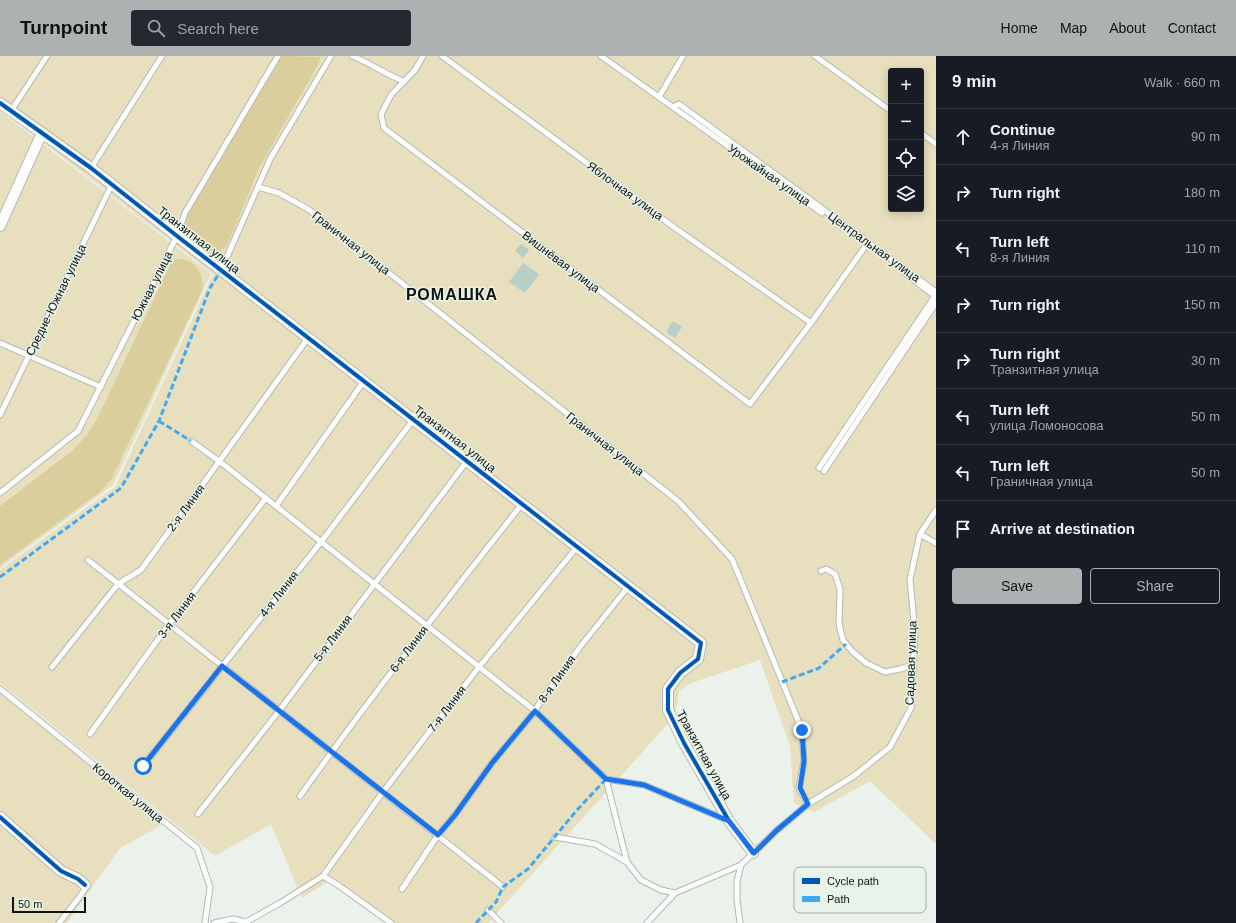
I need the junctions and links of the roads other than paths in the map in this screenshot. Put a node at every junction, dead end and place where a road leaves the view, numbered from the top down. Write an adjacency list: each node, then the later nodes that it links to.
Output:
1 (47, 56): 16 (lane)
2 (162, 56): 20 (lane)
3 (278, 56): 24 (lane, Южная улица)
4 (331, 56): 22 (lane)
5 (352, 56): 11 (lane)
6 (423, 56): 11 (lane)
7 (442, 56): 29 (lane, Яблочная улица)
8 (601, 56): 12 (lane, Урожайная улица)
9 (683, 56): 12 (lane)
10 (815, 56): 15 (lane)
11 (403, 81): 29 (lane, Вишнёвая улица)
12 (659, 97): 14 (lane, Урожайная улица)
13 (0, 103): 16 (street, Транзитная улица)
14 (673, 107): 25 (lane, Урожайная улица); 27 (lane, Центральная улица)
15 (888, 109)
16 (11, 111): 17 (street, Транзитная улица)
17 (42, 133): 20 (street, Транзитная улица); 23 (street)
18 (924, 135): 19 (lane)
19 (936, 144)
20 (91, 168): 21 (street, Транзитная улица)
21 (112, 184): 24 (street, Транзитная улица); 32 (lane, Средне-Южная улица)
22 (258, 186): 26 (lane); 69 (lane, Граничная улица)
23 (0, 226)
24 (177, 236): 30 (street, Транзитная улица); 34 (lane, Южная улица)
25 (867, 244): 27 (lane, Урожайная улица); 29 (lane)
26 (223, 266)
27 (936, 296): 28 (lane)
28 (936, 303)
29 (811, 323)
30 (308, 338): 33 (street, Транзитная улица); 38 (lane, 2-я Линия)
31 (0, 343): 32 (lane)
32 (29, 356): 34 (lane); 35 (lane, Средне-Южная улица)
33 (364, 381): 36 (street, Транзитная улица); 43 (lane)
34 (100, 387): 40 (lane, Южная улица)
35 (0, 415)
36 (413, 420): 39 (street, Транзитная улица); 46 (lane, 4-я Линия)
37 (190, 441): 38 (lane)
38 (219, 461): 41 (lane); 52 (lane, 2-я Линия)
39 (467, 461): 42 (street, Транзитная улица); 51 (lane, 5-я Линия)
40 (0, 493)
41 (266, 498): 43 (lane); 54 (lane, 3-я Линия)
42 (522, 504): 48 (street, Транзитная улица); 55 (lane, 6-я Линия)
43 (276, 506): 46 (lane)
44 (936, 510): 45 (lane, Садовая улица)
45 (920, 534): 47 (lane); 56 (lane, Садовая улица)
46 (321, 542): 51 (lane); 57 (lane, 4-я Линия)
47 (936, 543)
48 (577, 547): 53 (street, Транзитная улица); 58 (lane, 7-я Линия)
49 (88, 560): 52 (lane)
50 (821, 571): 56 (lane)
51 (374, 583): 55 (lane); 61 (lane, 5-я Линия)
52 (118, 584): 54 (lane); 59 (lane, 2-я Линия)
53 (628, 587): 62 (lane, 8-я Линия); 72 (street, Транзитная улица)
54 (169, 624): 57 (lane); 63 (lane, 3-я Линия)
55 (427, 625): 58 (lane); 64 (lane, 6-я Линия)
56 (913, 665): 69 (lane, Садовая улица)
57 (222, 666): 61 (lane); 65 (lane, 4-я Линия)
58 (479, 666): 62 (lane); 67 (lane, 7-я Линия)
59 (52, 667)
60 (0, 689): 86 (lane, Короткая улица)
61 (279, 710): 64 (lane); 70 (lane, 5-я Линия)
62 (535, 711): 66 (lane); 73 (lane, 8-я Линия)
63 (90, 734)
64 (331, 751): 67 (lane); 68 (lane, 6-я Линия)
65 (143, 766)
66 (606, 779): 72 (lane); 76 (lane)
67 (383, 792): 73 (lane); 78 (lane, 7-я Линия)
68 (300, 796)
69 (808, 804): 75 (lane, Садовая улица)
70 (198, 814)
71 (0, 818): 79 (street)
72 (729, 821): 75 (street, Транзитная улица)
73 (438, 835): 80 (lane); 81 (lane, 8-я Линия)
74 (555, 837): 76 (lane)
75 (754, 853): 77 (lane, Садовая улица)
76 (626, 862): 82 (lane)
77 (742, 865): 82 (lane); 91 (lane)
78 (323, 876): 84 (lane); 88 (lane)
79 (85, 885): 85 (lane)
80 (503, 887)
81 (402, 889)
82 (675, 893): 90 (lane)
83 (488, 910): 89 (lane)
84 (247, 922): 87 (lane)
85 (59, 923)
86 (205, 923)
87 (214, 923)
88 (391, 923)
89 (501, 923)
90 (648, 923)
91 (740, 923)

